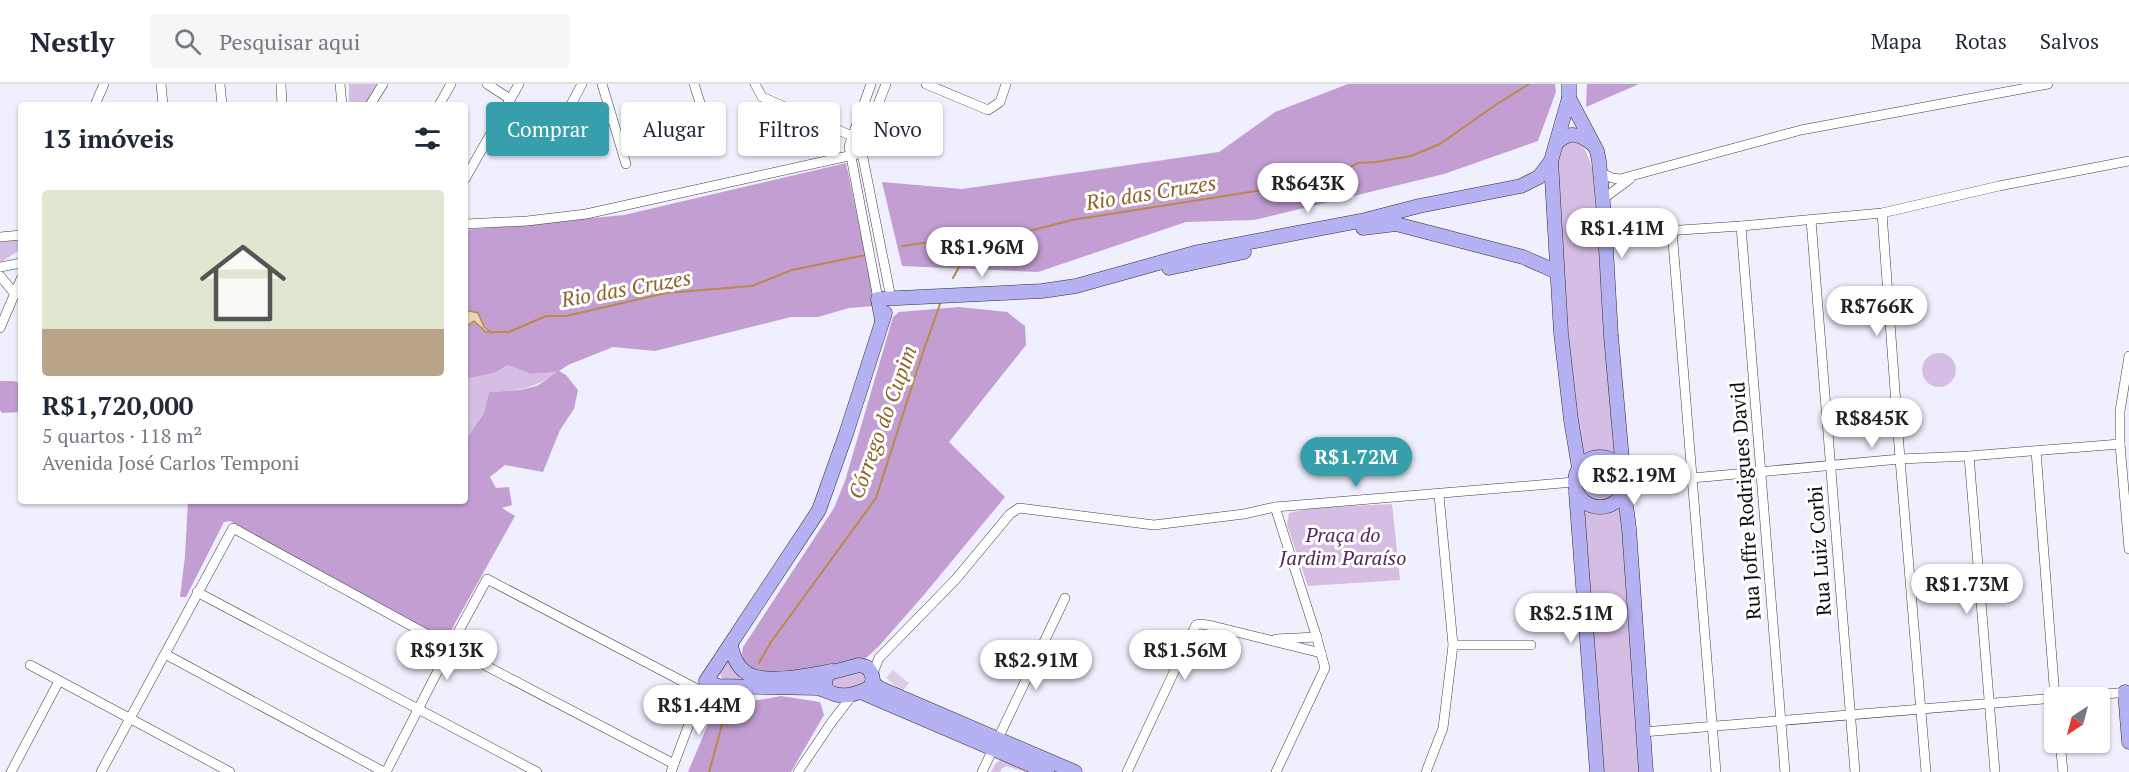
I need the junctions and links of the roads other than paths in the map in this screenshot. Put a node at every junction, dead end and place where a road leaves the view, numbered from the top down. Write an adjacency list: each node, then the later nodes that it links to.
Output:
1 (161, 84): 23 (street)
2 (220, 84): 24 (street)
3 (280, 84): 25 (street)
4 (340, 84): 26 (street)
5 (383, 84): 27 (street)
6 (451, 84): 28 (street)
7 (487, 84): 20 (street)
8 (519, 84): 20 (street)
9 (582, 84): 29 (street)
10 (602, 84): 40 (street)
11 (694, 84): 30 (street)
12 (755, 84): 33 (street)
13 (871, 84): 31 (street)
14 (886, 84): 32 (street)
15 (926, 84): 16 (street)
16 (1006, 84)
17 (2048, 84): 43 (street)
18 (103, 86): 21 (street); 22 (street)
19 (1569, 90): 34 (street); 35 (street)
20 (510, 99): 42 (street)
21 (97, 102)
22 (105, 102)
23 (163, 102)
24 (222, 102)
25 (282, 102)
26 (342, 102)
27 (372, 102)
28 (441, 102)
29 (572, 102)
30 (700, 102)
31 (864, 102)
32 (879, 102)
33 (852, 136): 36 (street)
34 (1592, 143): 35 (street); 41 (street)
35 (1556, 144): 38 (street)
36 (850, 155): 47 (street); 60 (street)
37 (862, 156): 60 (street)
38 (1551, 161): 55 (street); 57 (street)
39 (2129, 161): 45 (street)
40 (626, 164)
41 (1600, 172): 43 (street); 44 (street)
42 (468, 174)
43 (1633, 177): 44 (street)
44 (1603, 199): 51 (street)
45 (1882, 213): 46 (street); 66 (street)
46 (1811, 220): 48 (street); 67 (street, Rua Luiz Corbi)
47 (468, 224)
48 (1741, 226): 49 (street); 69 (street, Rua Joffre Rodrigues David)
49 (1672, 230): 51 (street); 70 (street)
50 (18, 235): 52 (street)
51 (1605, 235): 71 (street)
52 (0, 237)
53 (18, 264): 54 (street)
54 (0, 267)
55 (1557, 272): 57 (street); 68 (street)
56 (0, 276): 59 (street)
57 (1076, 286): 60 (street)
58 (18, 287): 59 (street)
59 (14, 297): 61 (street)
60 (884, 298): 83 (street)
61 (0, 328)
62 (2129, 356): 63 (street)
63 (2120, 444): 64 (street); 75 (street)
64 (2036, 451): 65 (street); 93 (street)
65 (1969, 456): 66 (street); 99 (street)
66 (1900, 459): 67 (street); 100 (street)
67 (1831, 466): 69 (street); 102 (street, Rua Luiz Corbi)
68 (1579, 468): 71 (street); 72 (street)
69 (1761, 473): 70 (street); 104 (street, Rua Joffre Rodrigues David)
70 (1692, 478): 71 (street); 106 (street)
71 (1624, 480): 72 (street); 107 (street)
72 (1575, 487): 73 (street); 124 (street)
73 (1439, 495): 74 (street); 80 (street)
74 (1275, 507): 78 (street); 86 (street)
75 (2129, 549)
76 (197, 592): 82 (street); 85 (street); 101 (street)
77 (1065, 598): 109 (street)
78 (1317, 636): 79 (street); 84 (street)
79 (1264, 639): 84 (street); 121 (street)
80 (1453, 645): 81 (street); 123 (street)
81 (1532, 645)
82 (450, 646): 92 (street); 101 (street); 111 (street)
83 (730, 646): 89 (street); 92 (street)
84 (1321, 653): 122 (street)
85 (165, 654): 103 (street); 115 (street)
86 (879, 658): 88 (street); 90 (street)
87 (30, 665): 91 (street)
88 (859, 665): 89 (street); 90 (street)
89 (832, 671): 96 (street)
90 (872, 678): 94 (street); 109 (street)
91 (59, 681): 103 (street); 112 (street)
92 (703, 686): 96 (street); 111 (street)
93 (2056, 687)
94 (857, 692): 96 (street); 105 (street); 109 (street)
95 (2127, 692): 97 (street); 108 (street)
96 (831, 693): 105 (street)
97 (2110, 693)
98 (2044, 699): 99 (street)
99 (1988, 703): 100 (street); 130 (street)
100 (1920, 708): 102 (street); 129 (street)
101 (417, 710): 115 (street); 116 (street)
102 (1849, 715): 104 (street); 128 (street, Rua Luiz Corbi)
103 (130, 717): 113 (street); 114 (street)
104 (1780, 721): 106 (street); 127 (street, Rua Joffre Rodrigues David)
105 (831, 723): 117 (street)
106 (1711, 725): 107 (street); 126 (street)
107 (1643, 732): 125 (street)
108 (2129, 742)
109 (995, 745): 118 (street); 119 (street); 120 (street)
110 (2061, 753): 131 (street)
111 (672, 768)
112 (11, 772)
113 (101, 772)
114 (230, 772)
115 (385, 772)
116 (537, 772)
117 (798, 772)
118 (982, 772)
119 (1047, 772)
120 (1075, 772)
121 (1127, 772)
122 (1276, 772)
123 (1426, 772)
124 (1597, 772)
125 (1646, 772)
126 (1716, 772)
127 (1785, 772)
128 (1855, 772)
129 (1926, 772)
130 (1995, 772)
131 (2063, 772)

